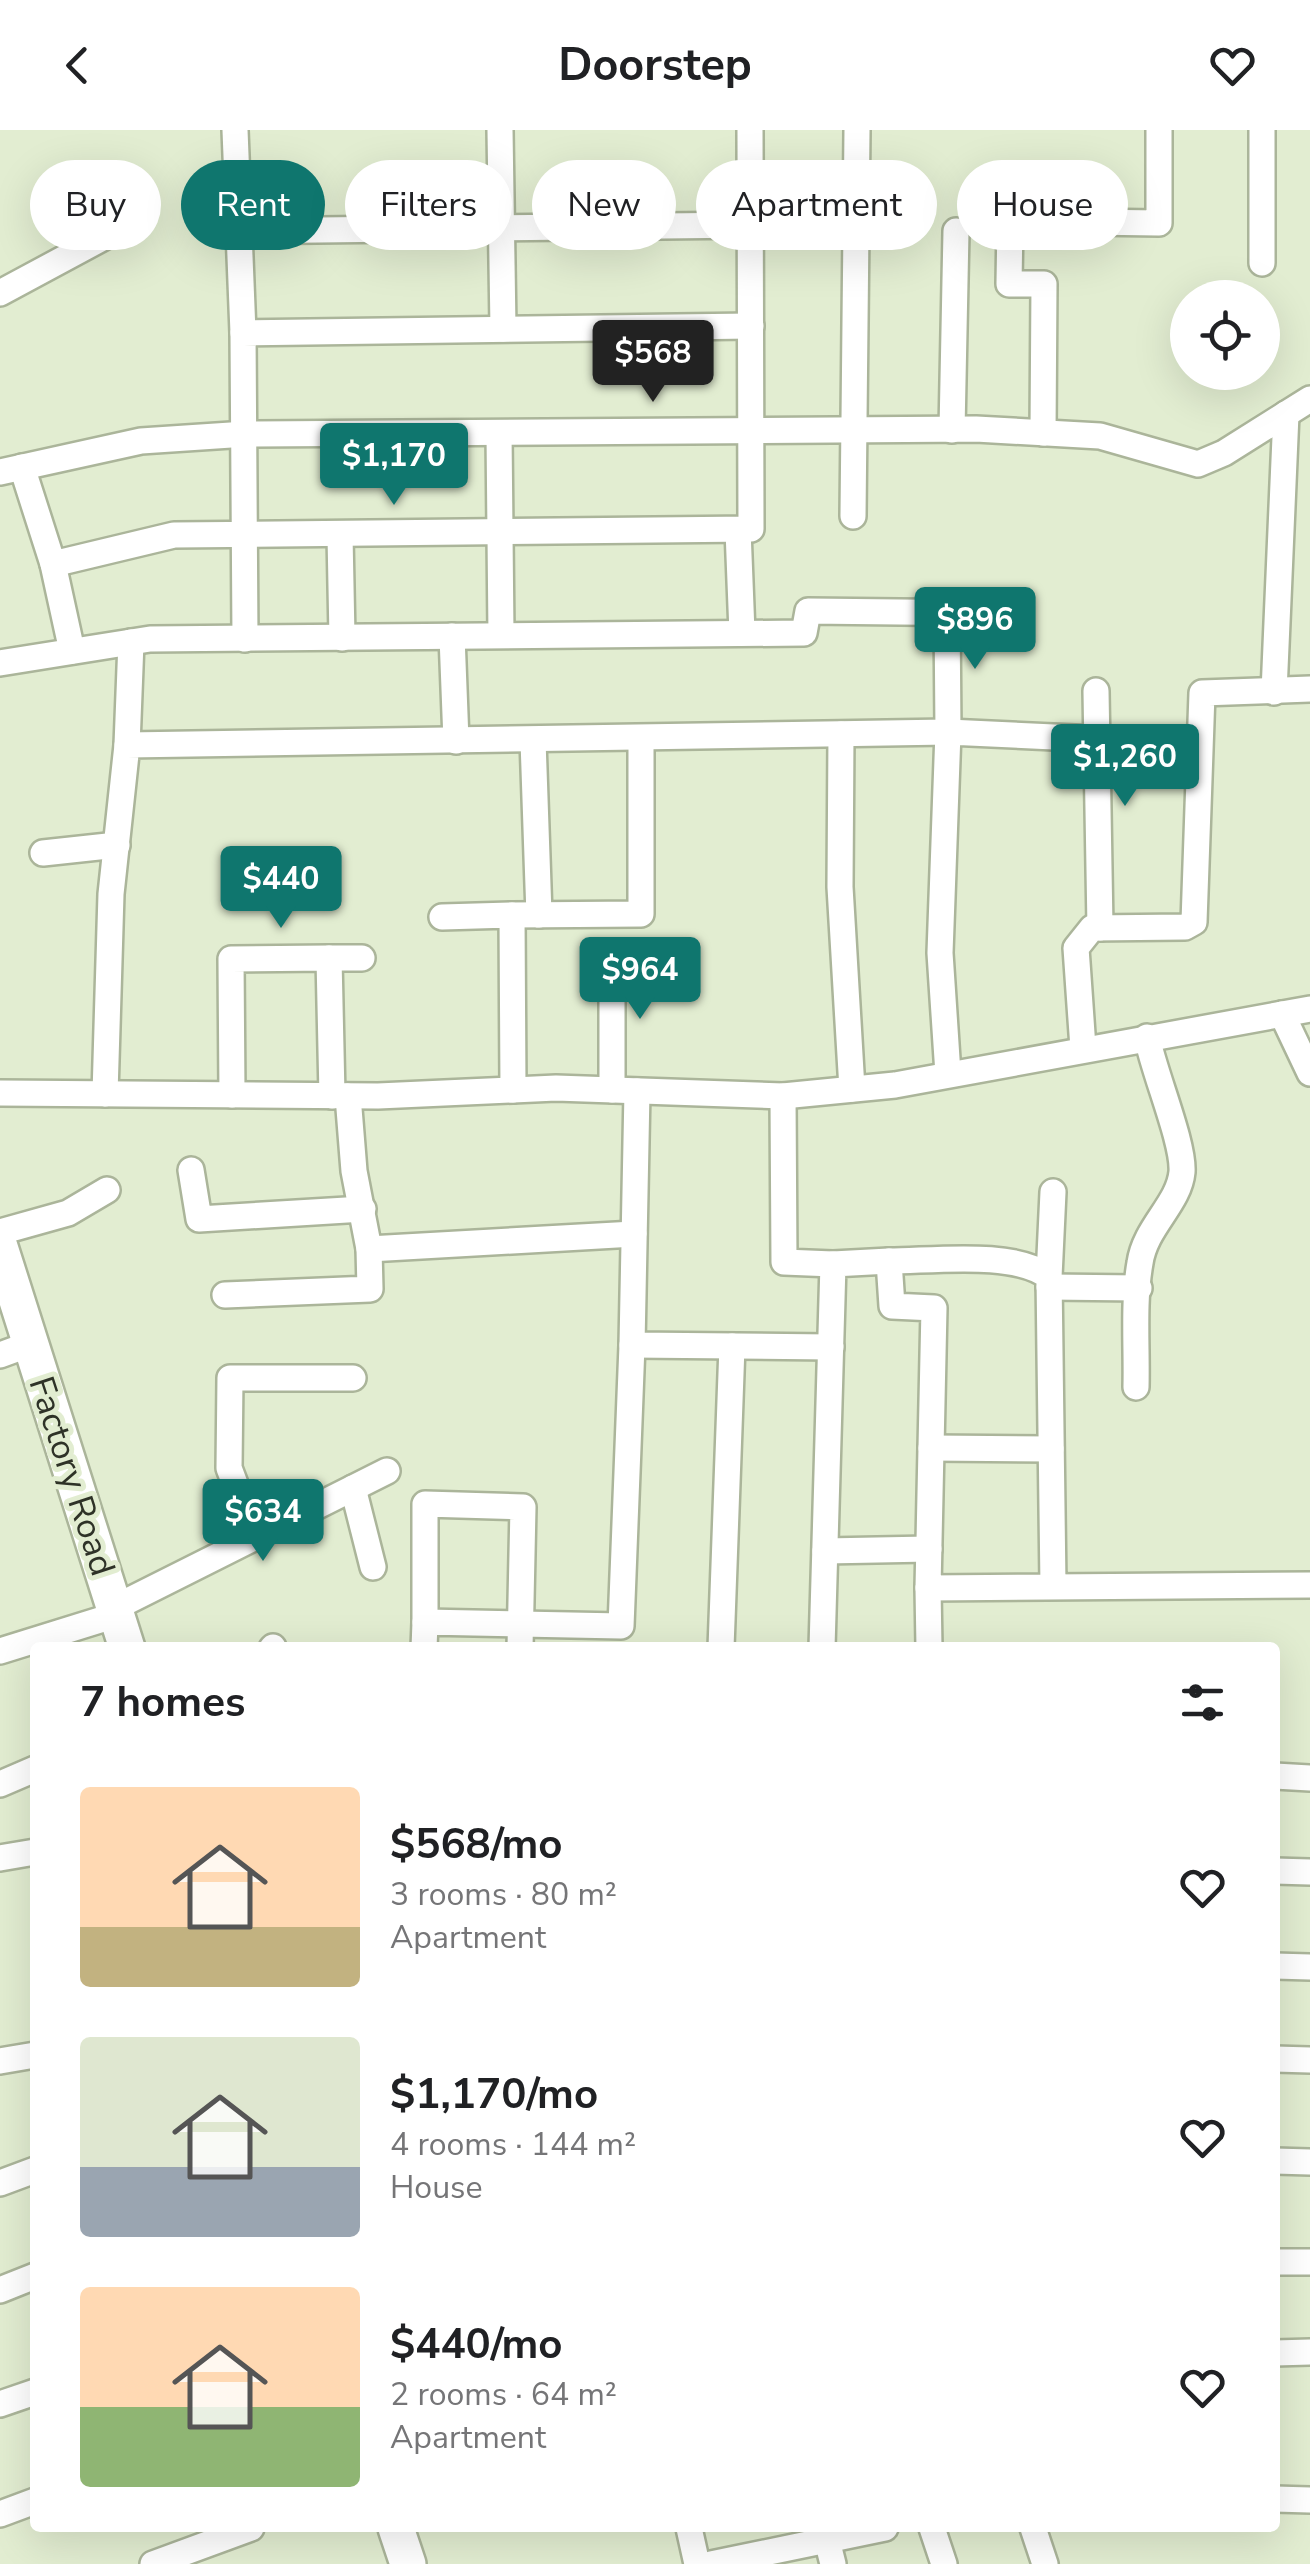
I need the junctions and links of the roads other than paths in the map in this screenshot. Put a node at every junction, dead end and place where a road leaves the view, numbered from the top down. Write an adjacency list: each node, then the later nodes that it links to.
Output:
1 (234, 130): 7 (street)
2 (500, 130): 8 (street)
3 (750, 130): 9 (street)
4 (857, 130): 24 (street)
5 (1159, 130): 28 (street)
6 (1262, 130): 17 (street)
7 (235, 160)
8 (500, 160)
9 (750, 160)
10 (696, 226): 11 (street)
11 (512, 228)
12 (956, 231): 25 (street)
13 (81, 250): 18 (street)
14 (239, 250): 21 (street)
15 (501, 250): 20 (street)
16 (750, 250): 19 (street)
17 (1262, 264)
18 (0, 294)
19 (751, 326): 20 (street); 26 (street)
20 (503, 329): 21 (street)
21 (242, 333): 29 (street)
22 (1310, 400): 23 (street)
23 (1286, 414): 28 (street); 49 (street)
24 (853, 430): 25 (street); 26 (street); 31 (street)
25 (952, 430): 28 (street)
26 (752, 431): 27 (street); 32 (street)
27 (499, 433): 29 (street); 35 (street)
28 (1043, 433)
29 (246, 434): 30 (street); 33 (street)
30 (11, 470): 36 (street)
31 (853, 516)
32 (738, 530): 35 (street); 39 (street)
33 (245, 534): 34 (street); 36 (street); 43 (street)
34 (340, 535): 35 (street); 42 (street)
35 (500, 535): 40 (street)
36 (53, 564): 45 (street)
37 (947, 612): 38 (street); 39 (street); 50 (street)
38 (992, 613)
39 (742, 633): 40 (street)
40 (501, 635): 41 (street)
41 (452, 636): 42 (street); 55 (street)
42 (342, 638): 43 (street)
43 (245, 639): 44 (street)
44 (131, 642): 45 (street); 56 (street)
45 (72, 651): 46 (street)
46 (0, 664)
47 (1310, 690): 49 (street)
48 (1096, 691): 53 (street)
49 (1274, 692): 62 (street)
50 (948, 732): 51 (street); 53 (street); 71 (street)
51 (841, 734): 52 (street); 72 (street)
52 (640, 738): 54 (street); 60 (street)
53 (1097, 739): 62 (street)
54 (533, 740): 55 (street); 60 (street)
55 (456, 741): 56 (street)
56 (128, 745): 57 (street)
57 (117, 846): 58 (street); 76 (street)
58 (43, 852)
59 (512, 915): 60 (street); 61 (street); 73 (street)
60 (539, 915)
61 (442, 918)
62 (1100, 928): 69 (street)
63 (612, 954): 74 (street)
64 (329, 958): 65 (street); 77 (street); 78 (street)
65 (362, 958)
66 (1310, 1009): 67 (street)
67 (1282, 1014): 68 (street); 70 (street)
68 (1147, 1038): 69 (street); 91 (street)
69 (1084, 1048): 71 (street)
70 (1310, 1072)
71 (948, 1074): 72 (street)
72 (852, 1089): 79 (street)
73 (514, 1090): 74 (street); 78 (street)
74 (625, 1090): 79 (street); 85 (street)
75 (0, 1094): 76 (street)
76 (105, 1094): 77 (street)
77 (232, 1095): 78 (street)
78 (340, 1096): 83 (street)
79 (783, 1096): 89 (street)
80 (191, 1170): 83 (street)
81 (107, 1190): 84 (street)
82 (1053, 1192): 90 (street)
83 (363, 1210): 87 (street)
84 (0, 1232)
85 (634, 1234): 87 (street); 93 (street)
86 (0, 1247): 96 (main road, Factory Road)
87 (370, 1248): 92 (street)
88 (888, 1262): 89 (street); 90 (street); 99 (street)
89 (833, 1264): 95 (street)
90 (1049, 1282): 91 (street); 100 (street)
91 (1139, 1288): 98 (street)
92 (225, 1296)
93 (632, 1345): 94 (street); 112 (street)
94 (732, 1346): 95 (street); 114 (street)
95 (831, 1347): 105 (street)
96 (15, 1350): 110 (main road, Factory Road)
97 (353, 1378): 103 (street)
98 (1136, 1387)
99 (930, 1448): 100 (street); 104 (street)
100 (1051, 1449): 108 (street)
101 (387, 1470): 102 (street)
102 (353, 1488): 103 (street); 106 (street)
103 (255, 1537): 110 (street)
104 (928, 1549): 105 (street); 109 (street)
105 (825, 1550): 115 (street)
106 (373, 1567)
107 (1310, 1585): 108 (street)
108 (1053, 1586): 109 (street)
109 (928, 1588): 116 (street)
110 (119, 1624): 113 (street)
111 (424, 1635): 112 (street); 112 (street)
112 (521, 1636)
113 (40, 1642)
114 (721, 1642)
115 (822, 1642)
116 (929, 1642)
117 (30, 1644): 118 (street)
118 (0, 1651)
119 (30, 1770): 122 (street)
120 (1280, 1776): 121 (street)
121 (1310, 1778)
122 (0, 1784)
123 (30, 1853): 124 (street)
124 (0, 1858)
125 (1280, 1871): 126 (street)
126 (1310, 1872)
127 (1280, 1966): 128 (street)
128 (1310, 1967)
129 (30, 2055): 132 (street)
130 (1280, 2059): 131 (street)
131 (1310, 2060)
132 (0, 2061)
133 (1280, 2160): 134 (street)
134 (1310, 2162)
135 (30, 2172): 136 (street)
136 (0, 2183)
137 (1280, 2262): 138 (street)
138 (1310, 2262)
139 (30, 2278): 140 (street)
140 (0, 2290)
141 (1310, 2352): 142 (street)
142 (1280, 2354)
143 (30, 2394): 144 (street)
144 (0, 2404)
145 (1280, 2499): 146 (street)
146 (1310, 2500)
147 (30, 2503): 148 (street)
148 (0, 2514)
149 (240, 2532): 157 (street)
150 (397, 2532): 158 (main road)
151 (690, 2532): 159 (street)
152 (876, 2532): 155 (street)
153 (933, 2532): 160 (street)
154 (1034, 2532): 161 (street)
155 (830, 2552): 156 (street)
156 (727, 2562)
157 (153, 2564)
158 (408, 2564)
159 (698, 2564)
160 (944, 2564)
161 (1045, 2564)

